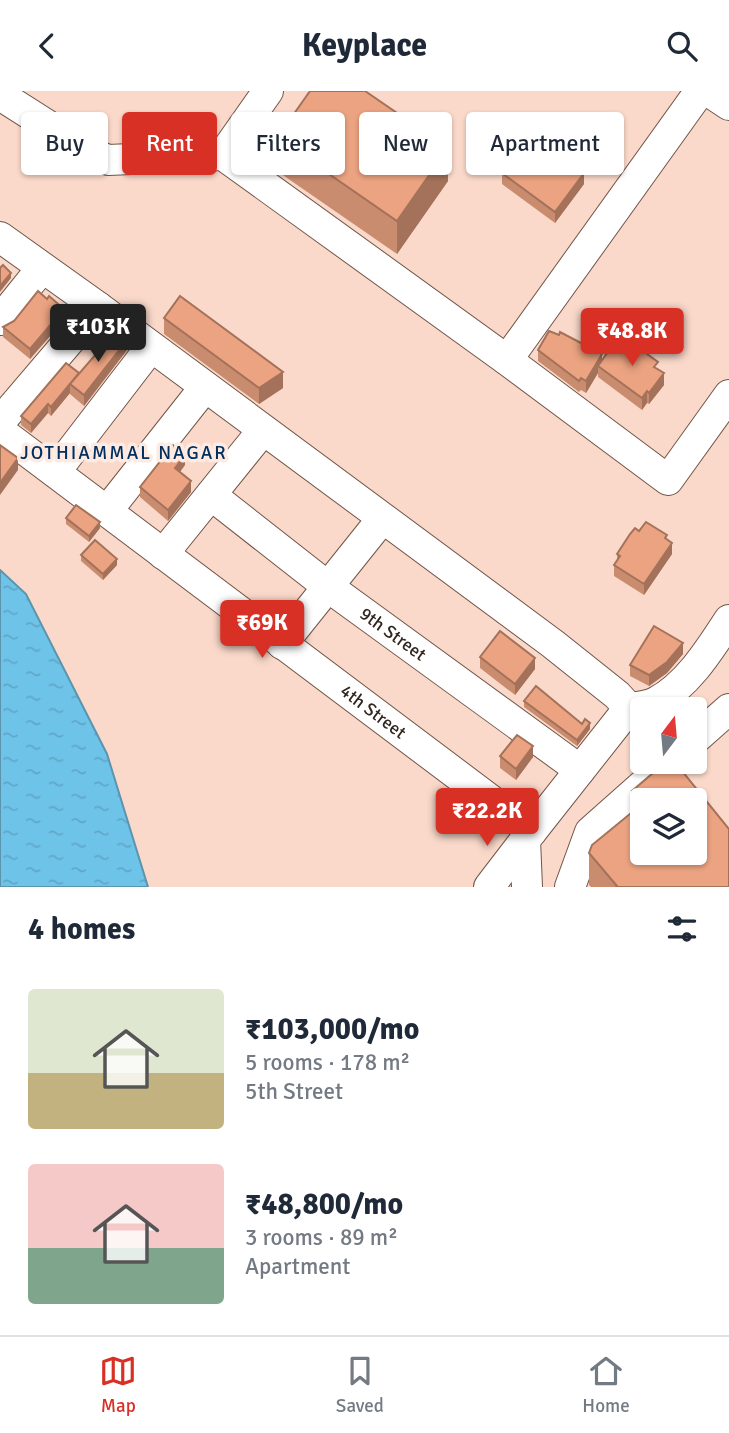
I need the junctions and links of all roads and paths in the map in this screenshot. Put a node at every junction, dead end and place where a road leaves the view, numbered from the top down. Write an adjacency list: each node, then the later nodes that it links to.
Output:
1 (268, 91): 6 (street)
2 (700, 91): 12 (street)
3 (708, 91): 5 (street)
4 (0, 95): 6 (street)
5 (729, 106)
6 (223, 155): 12 (street)
7 (0, 237): 8 (street)
8 (42, 268): 9 (street); 10 (street)
9 (98, 307): 11 (street); 15 (street)
10 (0, 320)
11 (151, 347): 13 (street); 18 (street)
12 (507, 359): 14 (street)
13 (205, 387): 16 (street); 20 (street)
14 (729, 395)
15 (0, 422)
16 (263, 430): 19 (street); 21 (street)
17 (0, 431): 18 (street, 4th Street)
18 (55, 472): 20 (street, 4th Street)
19 (211, 495): 22 (street); 23 (street, 9th Street)
20 (107, 511): 22 (street, 4th Street)
21 (382, 519): 23 (street); 26 (street)
22 (163, 554): 25 (street, 4th Street)
23 (327, 586): 25 (street); 29 (street, 9th Street)
24 (729, 620): 26 (street)
25 (282, 644): 31 (street, 4th Street)
26 (629, 708): 29 (street)
27 (729, 709): 28 (street)
28 (707, 728)
29 (580, 770): 31 (street)
30 (655, 774): 34 (street)
31 (528, 836): 32 (street); 33 (street)
32 (489, 887)
33 (527, 887)
34 (570, 887)

